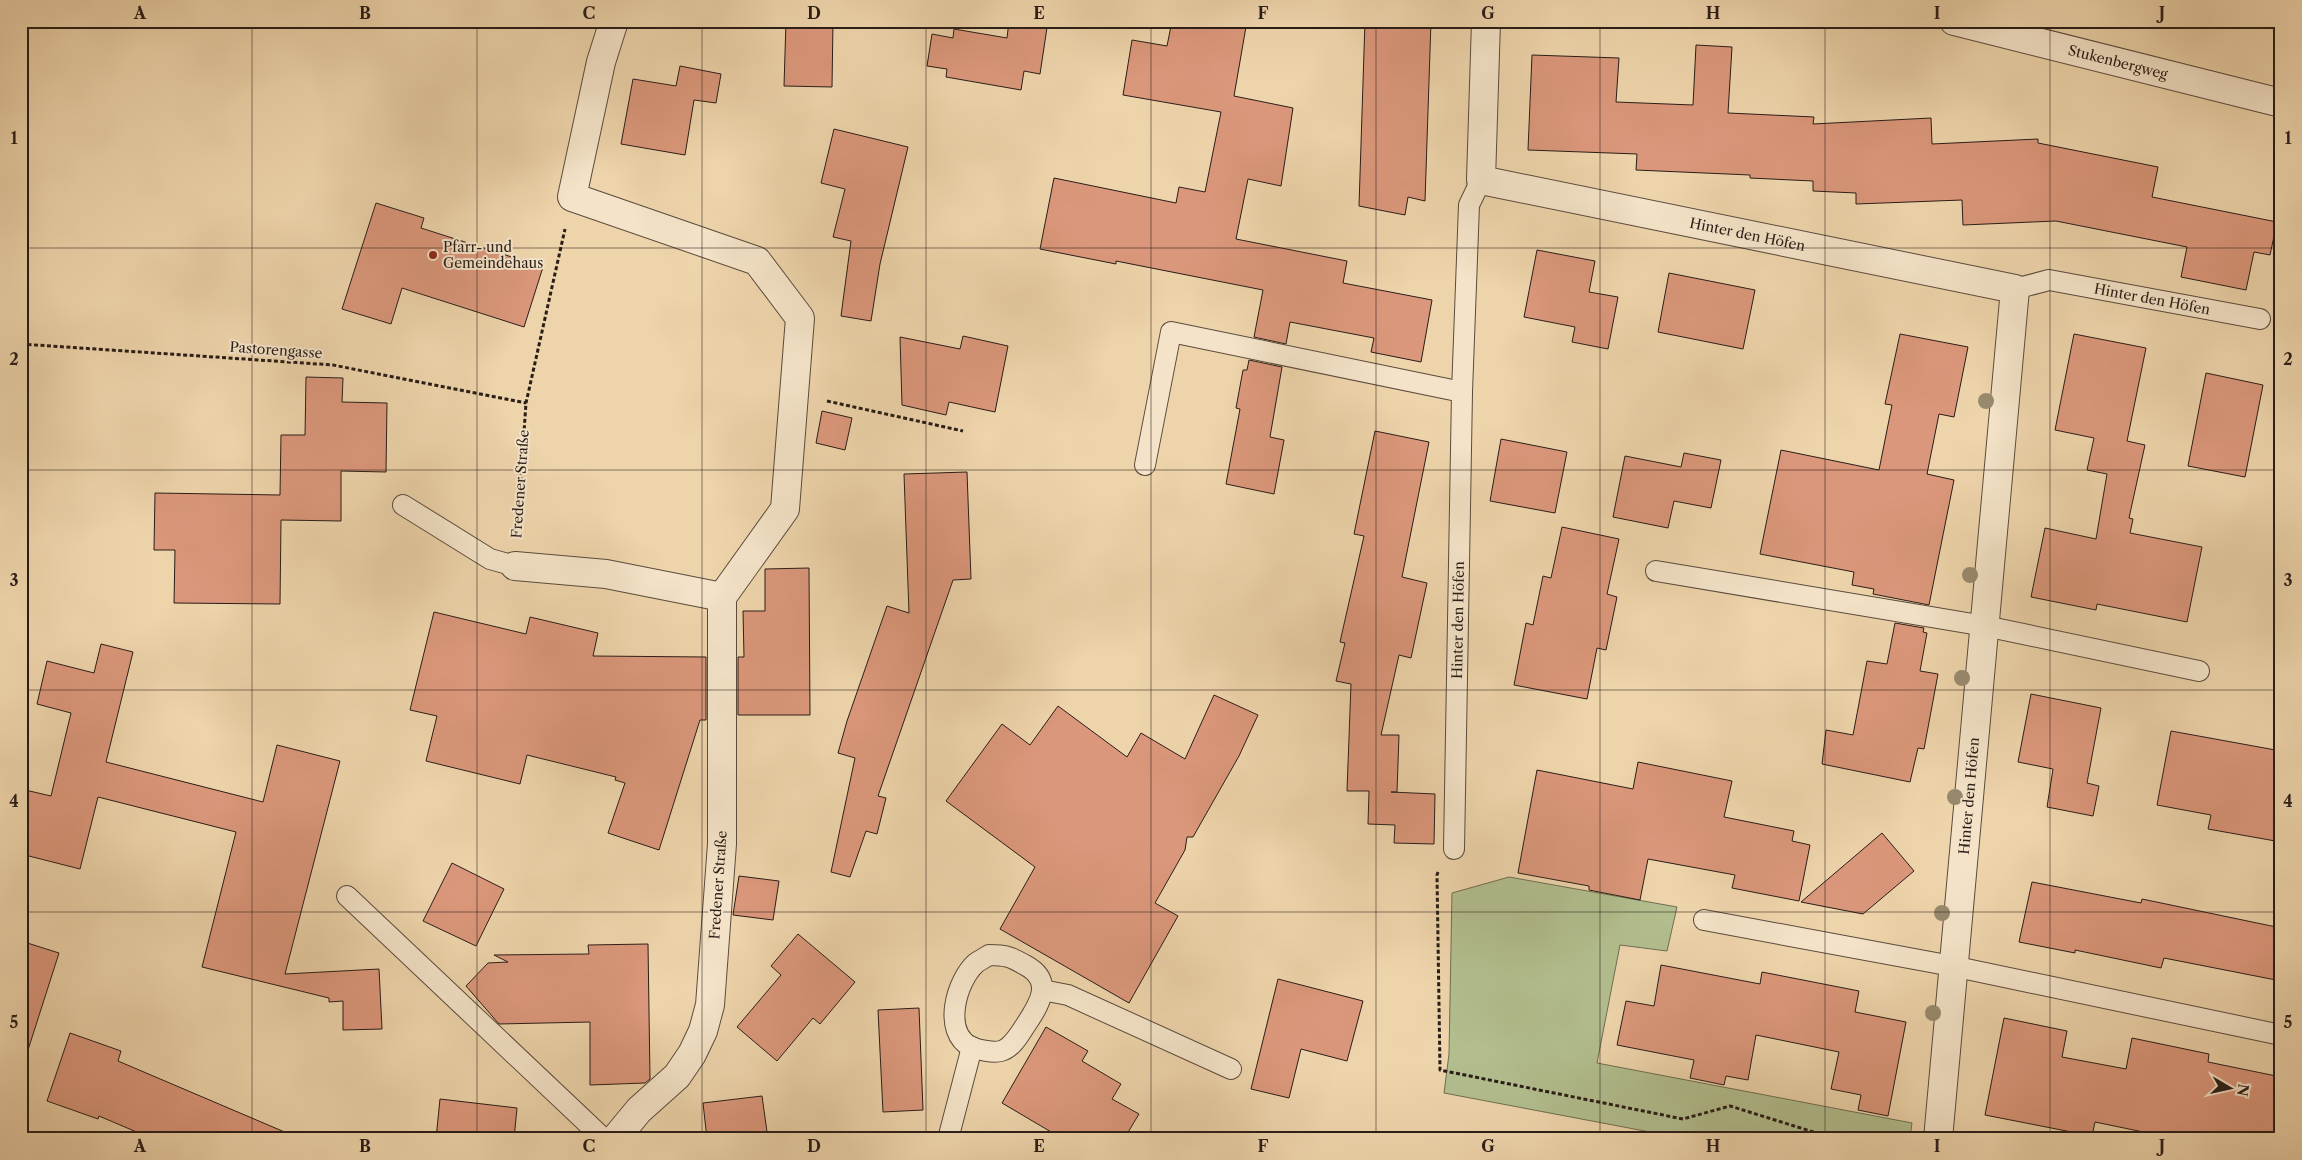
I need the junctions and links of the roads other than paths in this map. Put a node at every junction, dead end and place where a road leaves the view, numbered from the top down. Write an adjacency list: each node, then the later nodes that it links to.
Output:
1 (614, 21): 13 (street)
2 (1486, 21): 5 (street, Hinter den Höfen)
3 (1954, 21): 4 (street, Stukenbergweg)
4 (2281, 103)
5 (1481, 180): 6 (street, Hinter den Höfen); 8 (lane, Hinter den Höfen)
6 (2015, 289): 7 (lane, Hinter den Höfen); 14 (street, Hinter den Höfen)
7 (2260, 319)
8 (1462, 392): 9 (lane); 16 (lane, Hinter den Höfen)
9 (1145, 465)
10 (403, 505): 11 (lane)
11 (515, 566): 13 (street)
12 (1656, 571): 14 (lane)
13 (722, 597): 25 (street, Fredener Straße)
14 (1985, 626): 15 (lane); 19 (street, Hinter den Höfen)
15 (2199, 671)
16 (1454, 849)
17 (347, 896): 24 (lane)
18 (1704, 920): 19 (lane)
19 (1952, 966): 21 (lane); 27 (street, Hinter den Höfen)
20 (1042, 990): 22 (lane); 22 (lane); 23 (lane)
21 (2281, 1035)
22 (972, 1047): 26 (lane)
23 (1231, 1069)
24 (604, 1139)
25 (615, 1139)
26 (948, 1139)
27 (1938, 1139)

